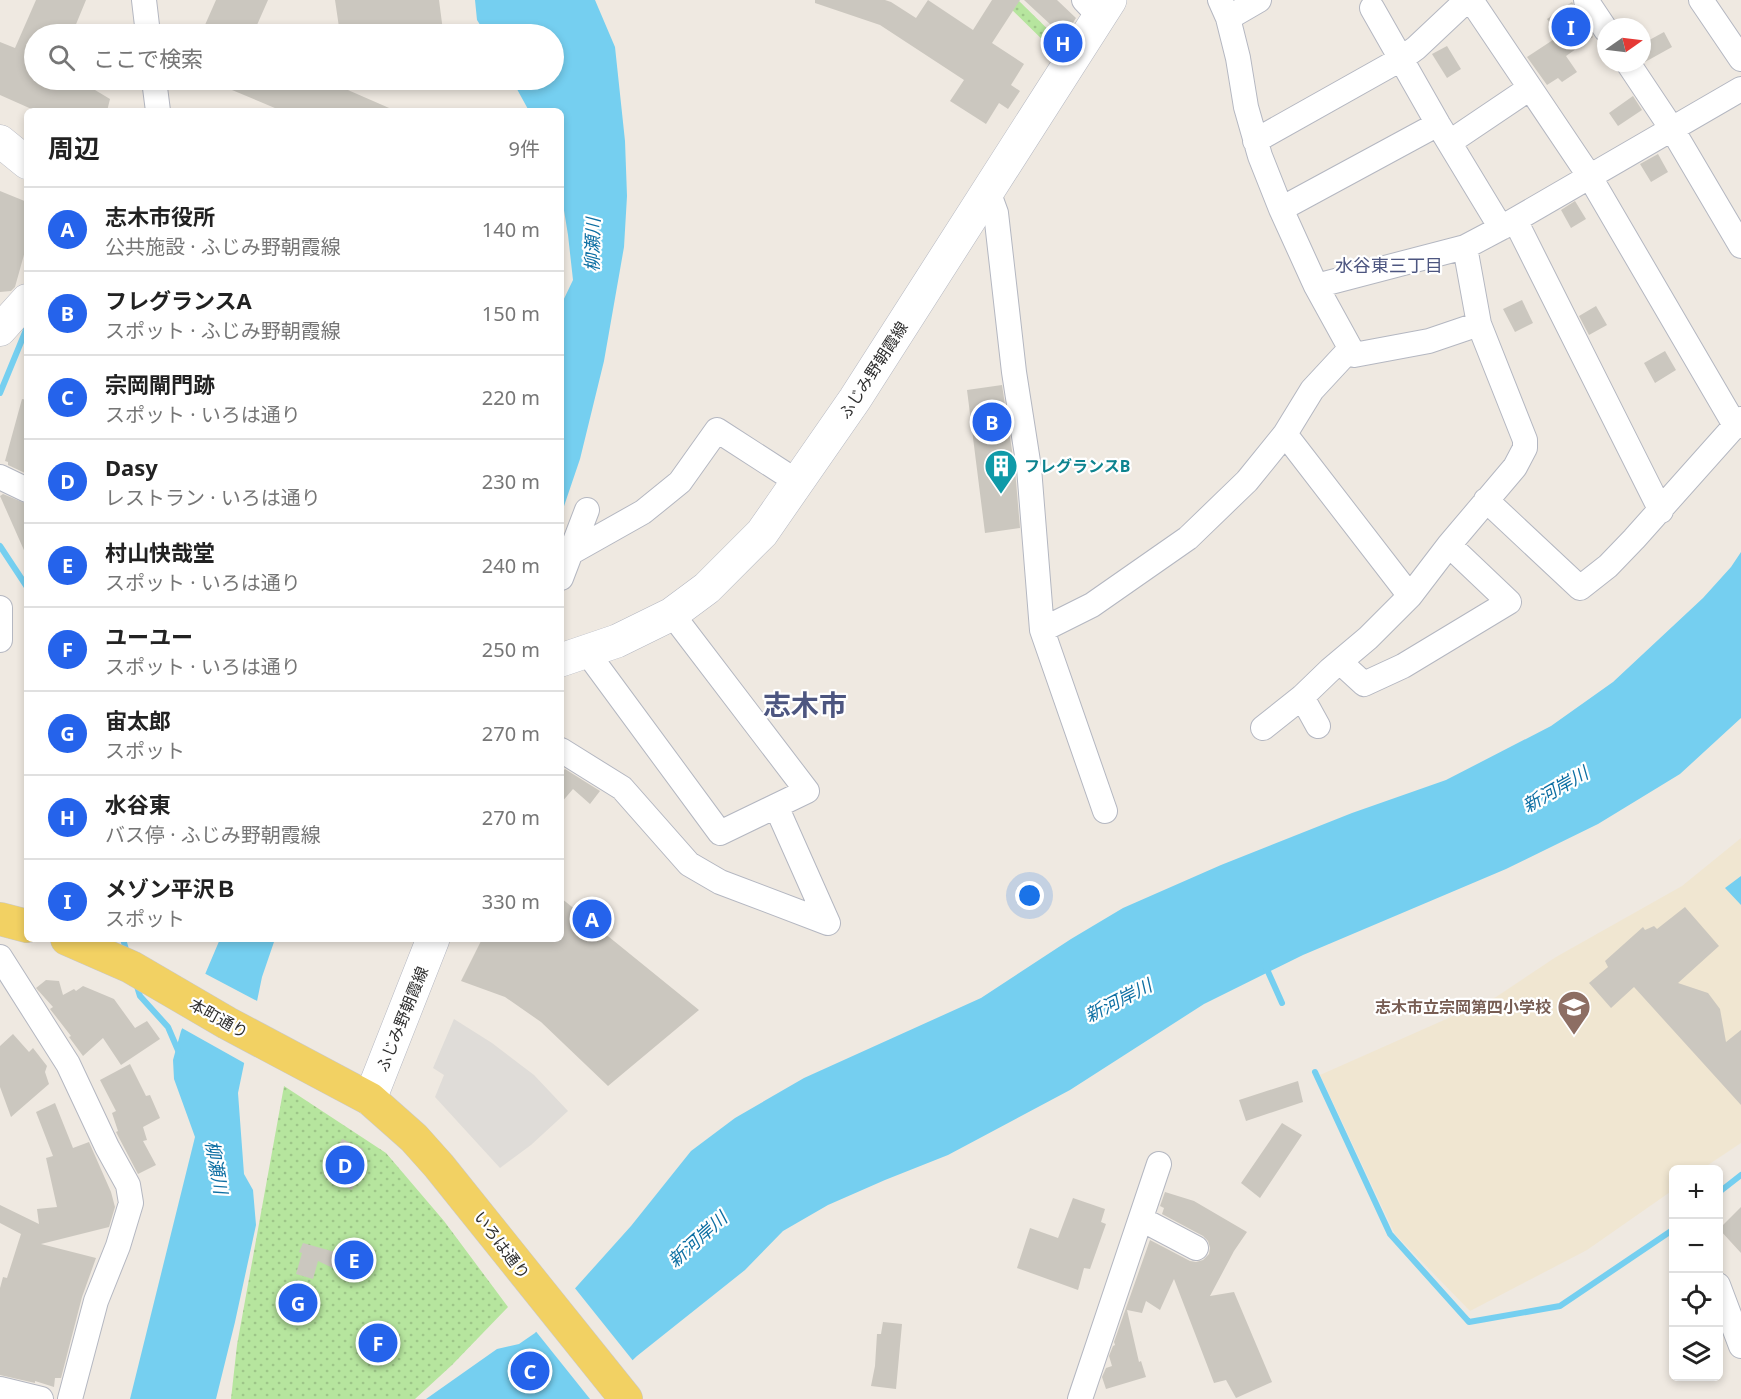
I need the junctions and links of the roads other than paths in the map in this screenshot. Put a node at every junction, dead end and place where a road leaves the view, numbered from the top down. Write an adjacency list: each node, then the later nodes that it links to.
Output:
1 (144, 0): 10 (street)
2 (1259, 0): 8 (street)
3 (1469, 0): 11 (street); 14 (street)
4 (1586, 0): 9 (street)
5 (1701, 0): 12 (street)
6 (1098, 6): 24 (main road, ふじみ野朝霞線)
7 (1372, 8): 11 (street)
8 (1224, 9): 21 (street)
9 (1598, 18)
10 (147, 24)
11 (1401, 59): 19 (street); 21 (street)
12 (1741, 59)
13 (1634, 72): 18 (street)
14 (1530, 88): 19 (street); 23 (street)
15 (1741, 89): 18 (street)
16 (155, 90): 17 (street)
17 (158, 108)
18 (1672, 129): 23 (street); 27 (street)
19 (1444, 133): 25 (street); 26 (street)
20 (0, 141): 22 (street)
21 (1255, 141): 25 (street)
22 (24, 161)
23 (1590, 177): 26 (street); 36 (street)
24 (988, 191): 39 (main road, ふじみ野朝霞線); 50 (street)
25 (1281, 209): 29 (street)
26 (1508, 224): 28 (street); 43 (street)
27 (1741, 246)
28 (1465, 247): 29 (street); 33 (street)
29 (1316, 286): 35 (street)
30 (24, 300): 32 (street)
31 (24, 302): 34 (street)
32 (0, 307)
33 (1479, 324): 35 (street); 41 (street)
34 (0, 330)
35 (1350, 349): 37 (street)
36 (1738, 423): 43 (street)
37 (1285, 434): 47 (street); 50 (street)
38 (0, 477): 40 (street)
39 (798, 483): 45 (street); 49 (main road, ふじみ野朝霞線)
40 (24, 489)
41 (1486, 500): 43 (street); 44 (street)
42 (587, 510): 45 (street)
43 (1661, 511)
44 (1449, 545): 47 (street); 53 (street)
45 (572, 552): 46 (street)
46 (564, 571)
47 (1410, 596): 53 (street)
48 (0, 608): 51 (street)
49 (672, 614): 52 (main road, ふじみ野朝霞線); 58 (street)
50 (1042, 630): 59 (street)
51 (0, 640)
52 (574, 655): 58 (street)
53 (1340, 662): 54 (street)
54 (1302, 697): 55 (street); 56 (street)
55 (1318, 726)
56 (1263, 728)
57 (564, 752): 58 (street)
58 (776, 806)
59 (1105, 812)
60 (0, 919): 61 (main road)
61 (24, 925)
62 (74, 942): 65 (main road, 本町通り)
63 (432, 942): 65 (main road, ふじみ野朝霞線)
64 (0, 957): 73 (street)
65 (370, 1099): 74 (main road, いろは通り)
66 (1159, 1164): 67 (street)
67 (1140, 1219): 68 (street); 75 (street)
68 (1196, 1248)
69 (1723, 1296): 70 (street)
70 (1741, 1346)
71 (0, 1389): 72 (street)
72 (41, 1399)
73 (70, 1399)
74 (626, 1399)
75 (1080, 1399)

